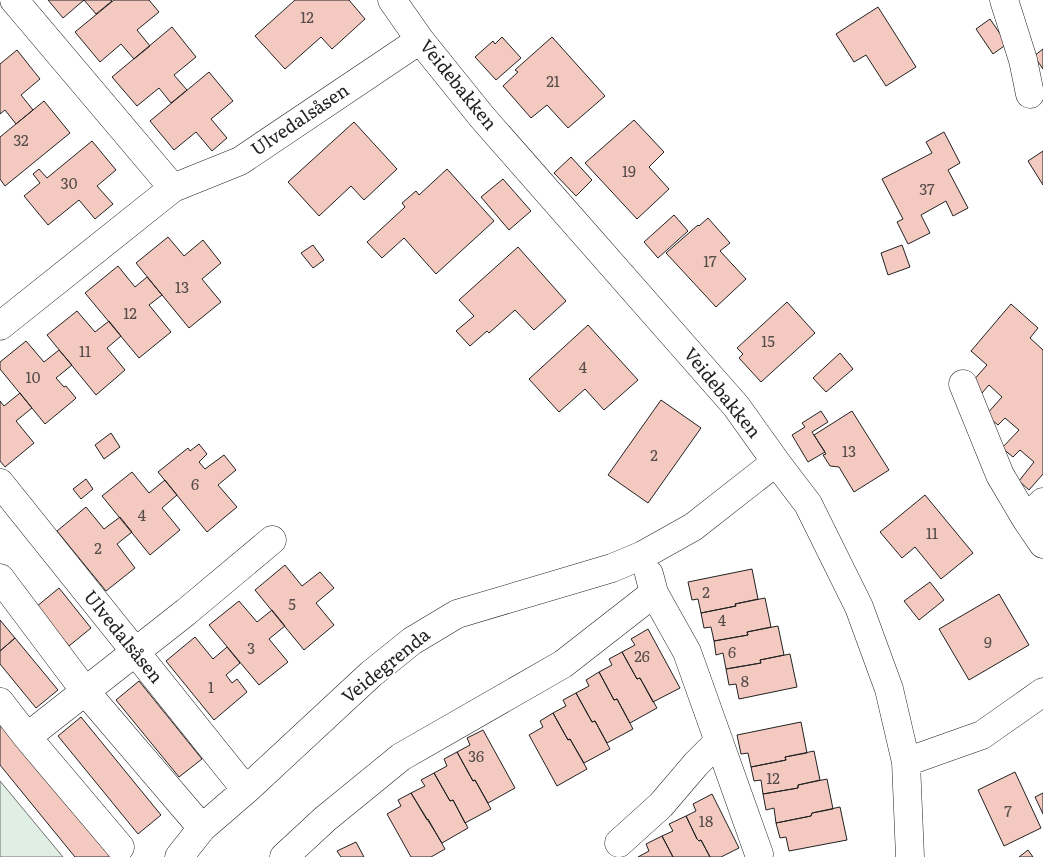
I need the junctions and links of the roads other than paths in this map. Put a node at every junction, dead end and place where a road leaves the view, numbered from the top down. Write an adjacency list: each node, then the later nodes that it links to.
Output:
1 (14, 0): 6 (street)
2 (392, 0): 4 (street, Veidebakken)
3 (1004, 0): 5 (street)
4 (420, 40): 6 (street, Ulvedalsåsen); 9 (street, Veidebakken)
5 (1030, 94)
6 (173, 188): 7 (street, Ulvedalsåsen)
7 (0, 326)
8 (963, 384): 11 (street)
9 (776, 462): 14 (street, Veidegrenda); 23 (street, Veidebakken)
10 (0, 484): 17 (street, Ulvedalsåsen)
11 (1035, 511): 13 (street)
12 (272, 540): 17 (street)
13 (1043, 544)
14 (643, 555): 16 (street); 24 (street, Veidegrenda)
15 (0, 578): 18 (street)
16 (654, 593): 22 (street); 30 (street)
17 (135, 651): 18 (street); 24 (street, Ulvedalsåsen)
18 (85, 691): 21 (street); 25 (street)
19 (1043, 692): 23 (street)
20 (0, 702): 21 (street)
21 (27, 738): 27 (street)
22 (719, 741): 26 (street); 28 (street)
23 (906, 762): 31 (street, Veidebakken)
24 (246, 790): 25 (street, Veidegrenda)
25 (202, 828): 29 (street, Veidegrenda)
26 (618, 843)
27 (120, 847)
28 (759, 854)
29 (179, 857)
30 (284, 857)
31 (910, 857)

